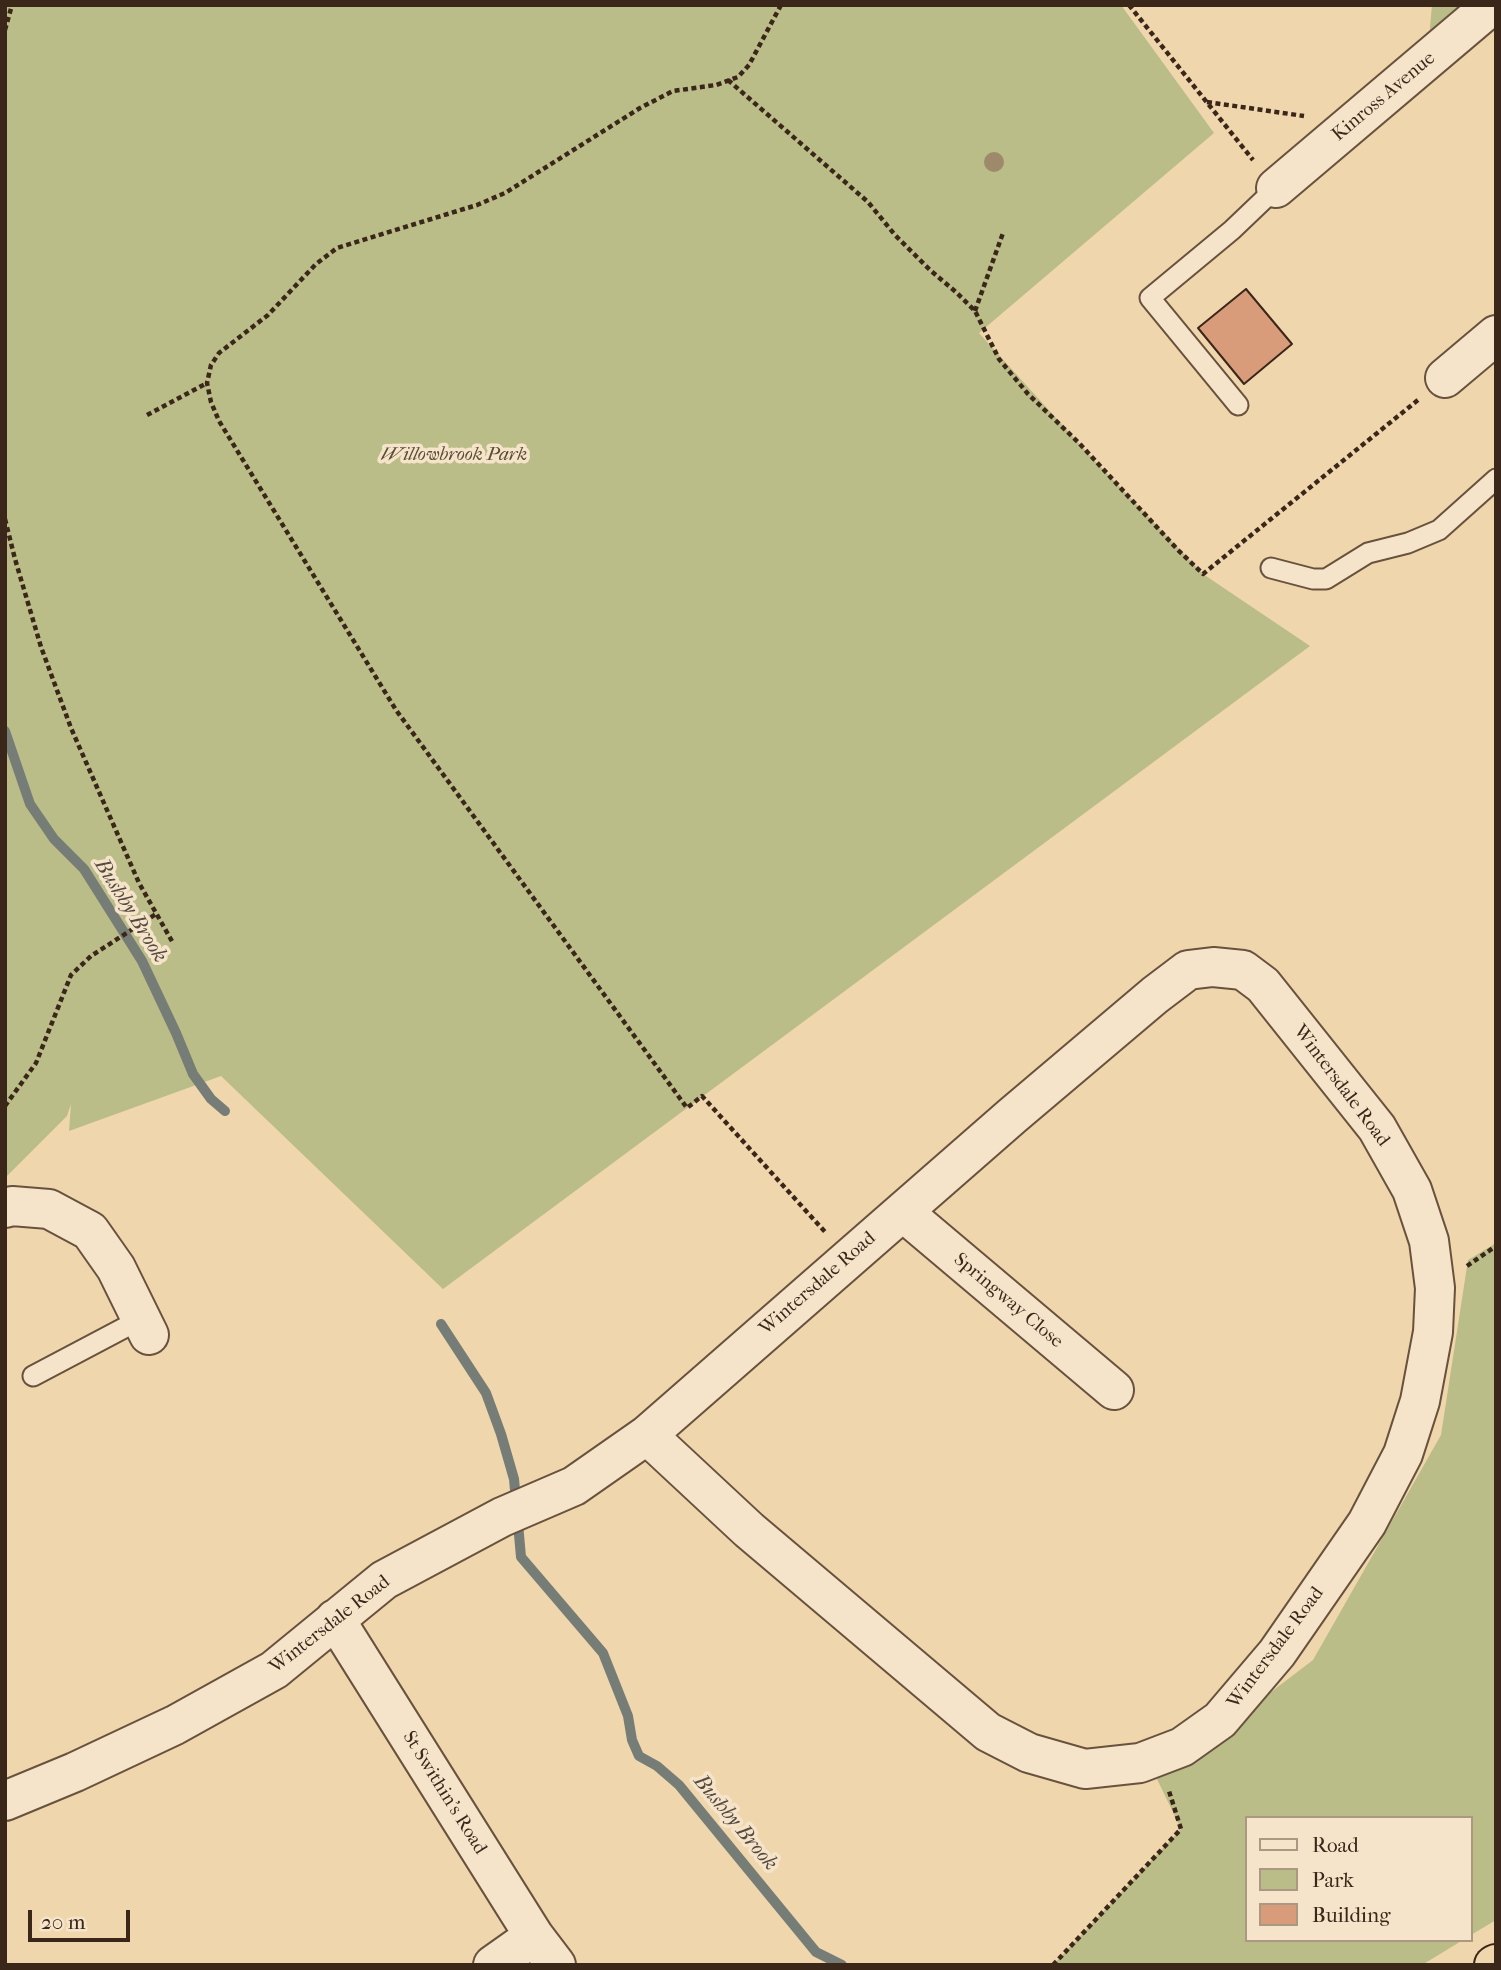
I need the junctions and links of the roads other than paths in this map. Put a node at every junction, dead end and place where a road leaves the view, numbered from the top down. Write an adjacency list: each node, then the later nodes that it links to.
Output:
1 (1492, 5): 2 (street, Kinross Avenue)
2 (1276, 188): 5 (lane)
3 (1496, 335): 4 (street)
4 (1445, 378)
5 (1238, 405)
6 (1496, 479): 7 (lane)
7 (1271, 568)
8 (5, 1208): 10 (street)
9 (903, 1212): 12 (street, Springway Close); 13 (street, Wintersdale Road); 13 (street, Wintersdale Road)
10 (145, 1327): 11 (lane)
11 (33, 1376)
12 (1114, 1390)
13 (647, 1435): 14 (street, Wintersdale Road)
14 (335, 1619): 15 (street, Wintersdale Road); 16 (street, St Swithin's Road)
15 (5, 1801)
16 (545, 1950): 17 (street)
17 (493, 1965)

